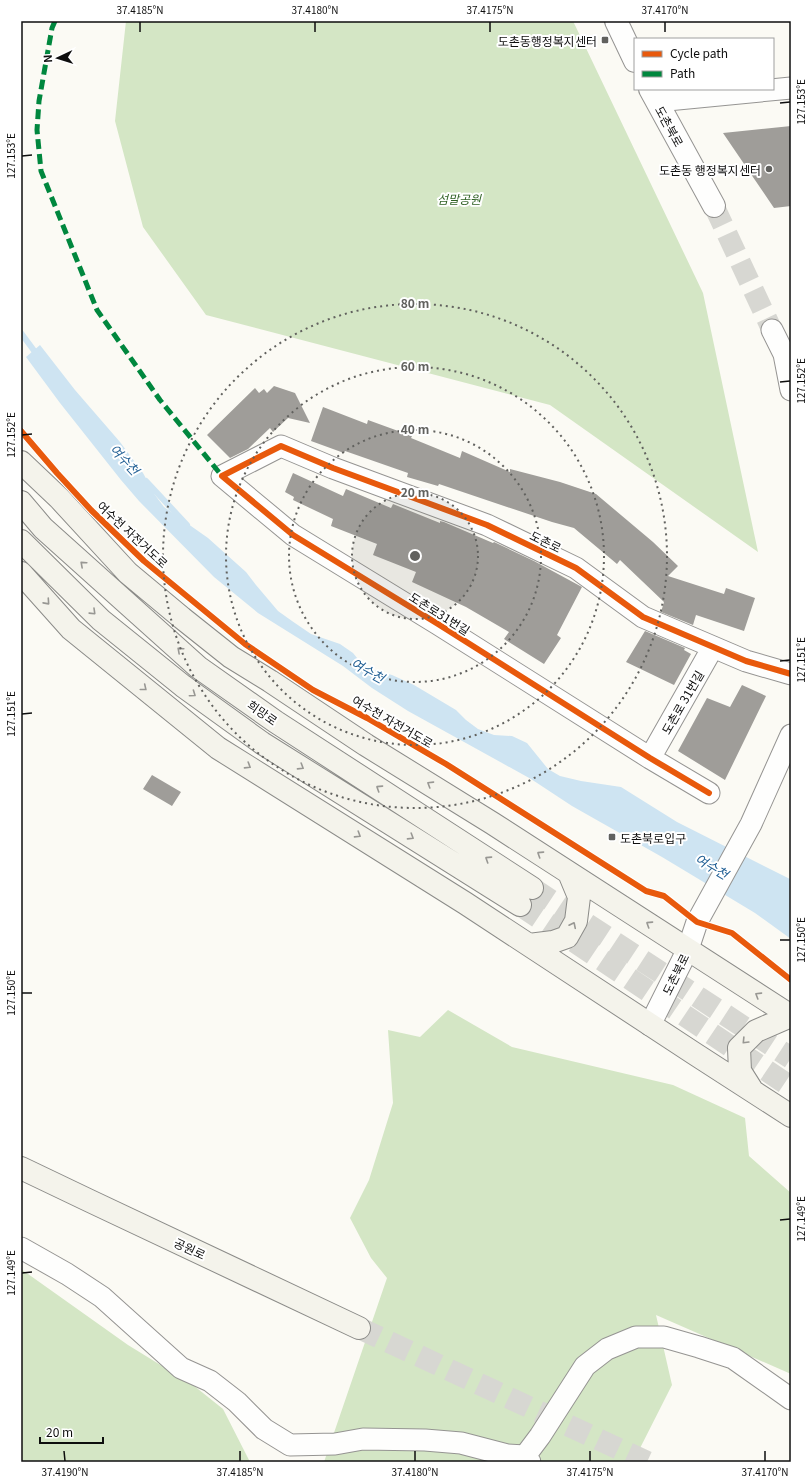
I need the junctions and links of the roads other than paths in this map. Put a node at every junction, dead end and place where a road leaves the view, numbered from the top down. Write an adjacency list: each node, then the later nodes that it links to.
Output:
1 (616, 21): 2 (street)
2 (634, 59)
3 (791, 88): 4 (street)
4 (774, 89)
5 (752, 90): 6 (street)
6 (653, 95): 7 (street, 도촌북로)
7 (714, 206)
8 (772, 330): 9 (street)
9 (791, 390)
10 (281, 446): 15 (street, 도촌로); 18 (street, 도촌로31번길)
11 (21, 462): 20 (main road, one-way to 11)
12 (21, 502): 13 (main road, 희망로, one-way to 12)
13 (21, 541)
14 (21, 573): 21 (main road, one-way to 21)
15 (713, 647): 16 (street, 도촌로); 18 (street, 도촌로 31번길)
16 (791, 674)
17 (791, 735): 22 (street, 도촌북로)
18 (650, 758): 19 (street, 도촌로31번길)
19 (709, 793)
20 (569, 873): 21 (main road, one-way to 20); 22 (main road, one-way to 20)
21 (529, 945): 24 (main road)
22 (688, 949): 23 (main road, one-way to 22); 24 (street, 도촌북로)
23 (791, 1016): 25 (main road, one-way to 25)
24 (650, 1025): 25 (main road)
25 (753, 1092): 26 (main road)
26 (791, 1116)
27 (21, 1168): 29 (main road, 공원로)
28 (21, 1248): 31 (street)
29 (359, 1328)
30 (791, 1399): 31 (street)
31 (528, 1459)

